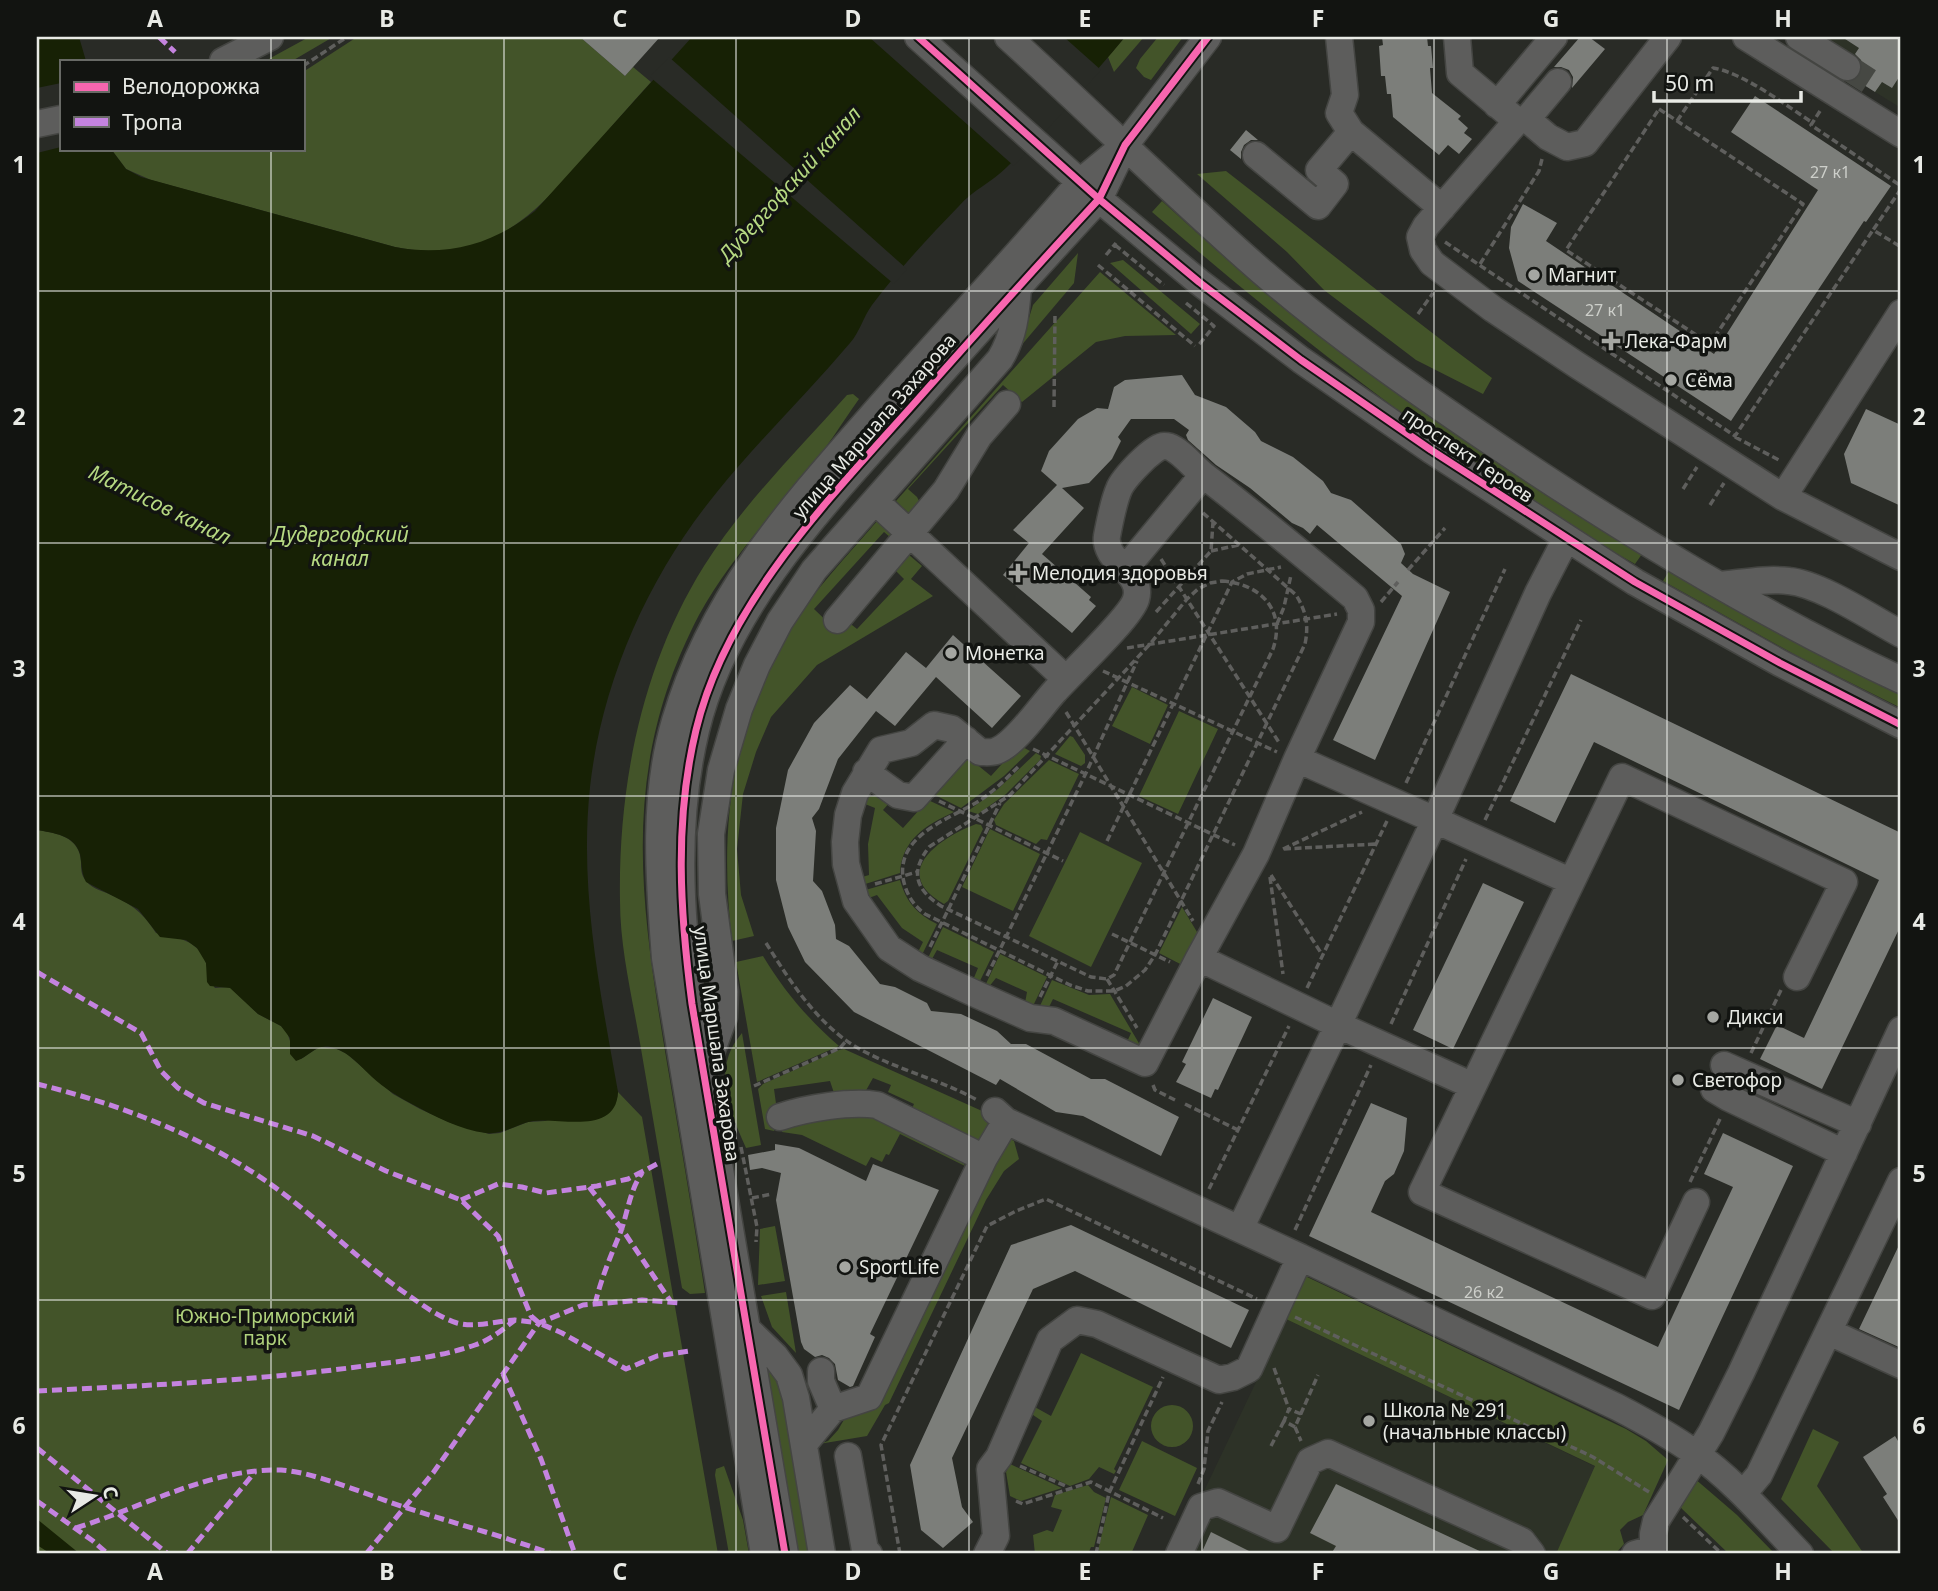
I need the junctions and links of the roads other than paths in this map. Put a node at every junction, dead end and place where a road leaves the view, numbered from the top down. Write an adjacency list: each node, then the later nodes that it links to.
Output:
1 (270, 37): 11 (street)
2 (918, 37): 21 (street, проспект Героев)
3 (1008, 37): 19 (street, проспект Героев)
4 (1208, 37): 19 (street, улица Маршала Захарова)
5 (1339, 37): 17 (street)
6 (1457, 37): 15 (street)
7 (1554, 37): 15 (street)
8 (1668, 37): 15 (street)
9 (1746, 37): 18 (street)
10 (1799, 37): 12 (street)
11 (225, 60)
12 (1847, 67)
13 (1562, 85): 15 (street)
14 (60, 118): 16 (street)
15 (1525, 121): 22 (street)
16 (37, 124)
17 (1351, 132): 20 (street); 22 (street)
18 (1901, 134)
19 (1125, 145): 21 (street, улица Маршала Захарова); 33 (street, проспект Героев)
20 (1256, 155)
21 (1089, 190): 23 (street, улица Маршала Захарова); 30 (street, проспект Героев); 68 (street, улица Маршала Захарова)
22 (1442, 208): 27 (street)
23 (1018, 287): 28 (street); 48 (street, улица Маршала Захарова)
24 (1901, 313): 27 (street)
25 (1007, 404): 29 (street)
26 (1203, 475): 32 (street); 32 (street); 40 (street)
27 (1783, 497): 31 (street)
28 (875, 501): 29 (street); 48 (street)
29 (910, 535): 34 (street); 37 (street)
30 (1566, 539): 38 (street, проспект Героев); 42 (street)
31 (1901, 557)
32 (1126, 568): 37 (street)
33 (1719, 585): 35 (street); 36 (street, проспект Героев)
34 (837, 620)
35 (1901, 634)
36 (1901, 680)
37 (1077, 686): 39 (street)
38 (1901, 725)
39 (966, 740): 41 (street); 41 (street)
40 (1293, 758): 42 (street); 44 (street)
41 (866, 772): 44 (street)
42 (1435, 820): 43 (street); 46 (street)
43 (1570, 881): 45 (street); 49 (street)
44 (1199, 957): 46 (street)
45 (1797, 977)
46 (1338, 1025): 49 (street); 56 (street)
47 (1901, 1030): 51 (street)
48 (704, 1074): 58 (street, улица Маршала Захарова)
49 (1471, 1085): 55 (street)
50 (780, 1117): 53 (street)
51 (1858, 1124): 52 (street); 52 (street)
52 (1844, 1153): 64 (street)
53 (984, 1158): 56 (street); 62 (street)
54 (1901, 1181): 59 (street)
55 (1696, 1202)
56 (1240, 1229): 57 (street)
57 (1293, 1254): 64 (street); 72 (street)
58 (746, 1328): 63 (street); 69 (street, улица Маршала Захарова)
59 (1829, 1332): 60 (street); 66 (street)
60 (1901, 1365)
61 (821, 1371): 62 (street)
62 (833, 1409): 63 (street)
63 (804, 1444): 70 (street)
64 (1698, 1455): 66 (street); 67 (street)
65 (848, 1456): 71 (street)
66 (1743, 1494): 75 (street)
67 (1652, 1553)
68 (764, 1554)
69 (785, 1554)
70 (822, 1554)
71 (869, 1554)
72 (987, 1554)
73 (1179, 1554): 74 (street)
74 (1532, 1554)
75 (1800, 1554)

